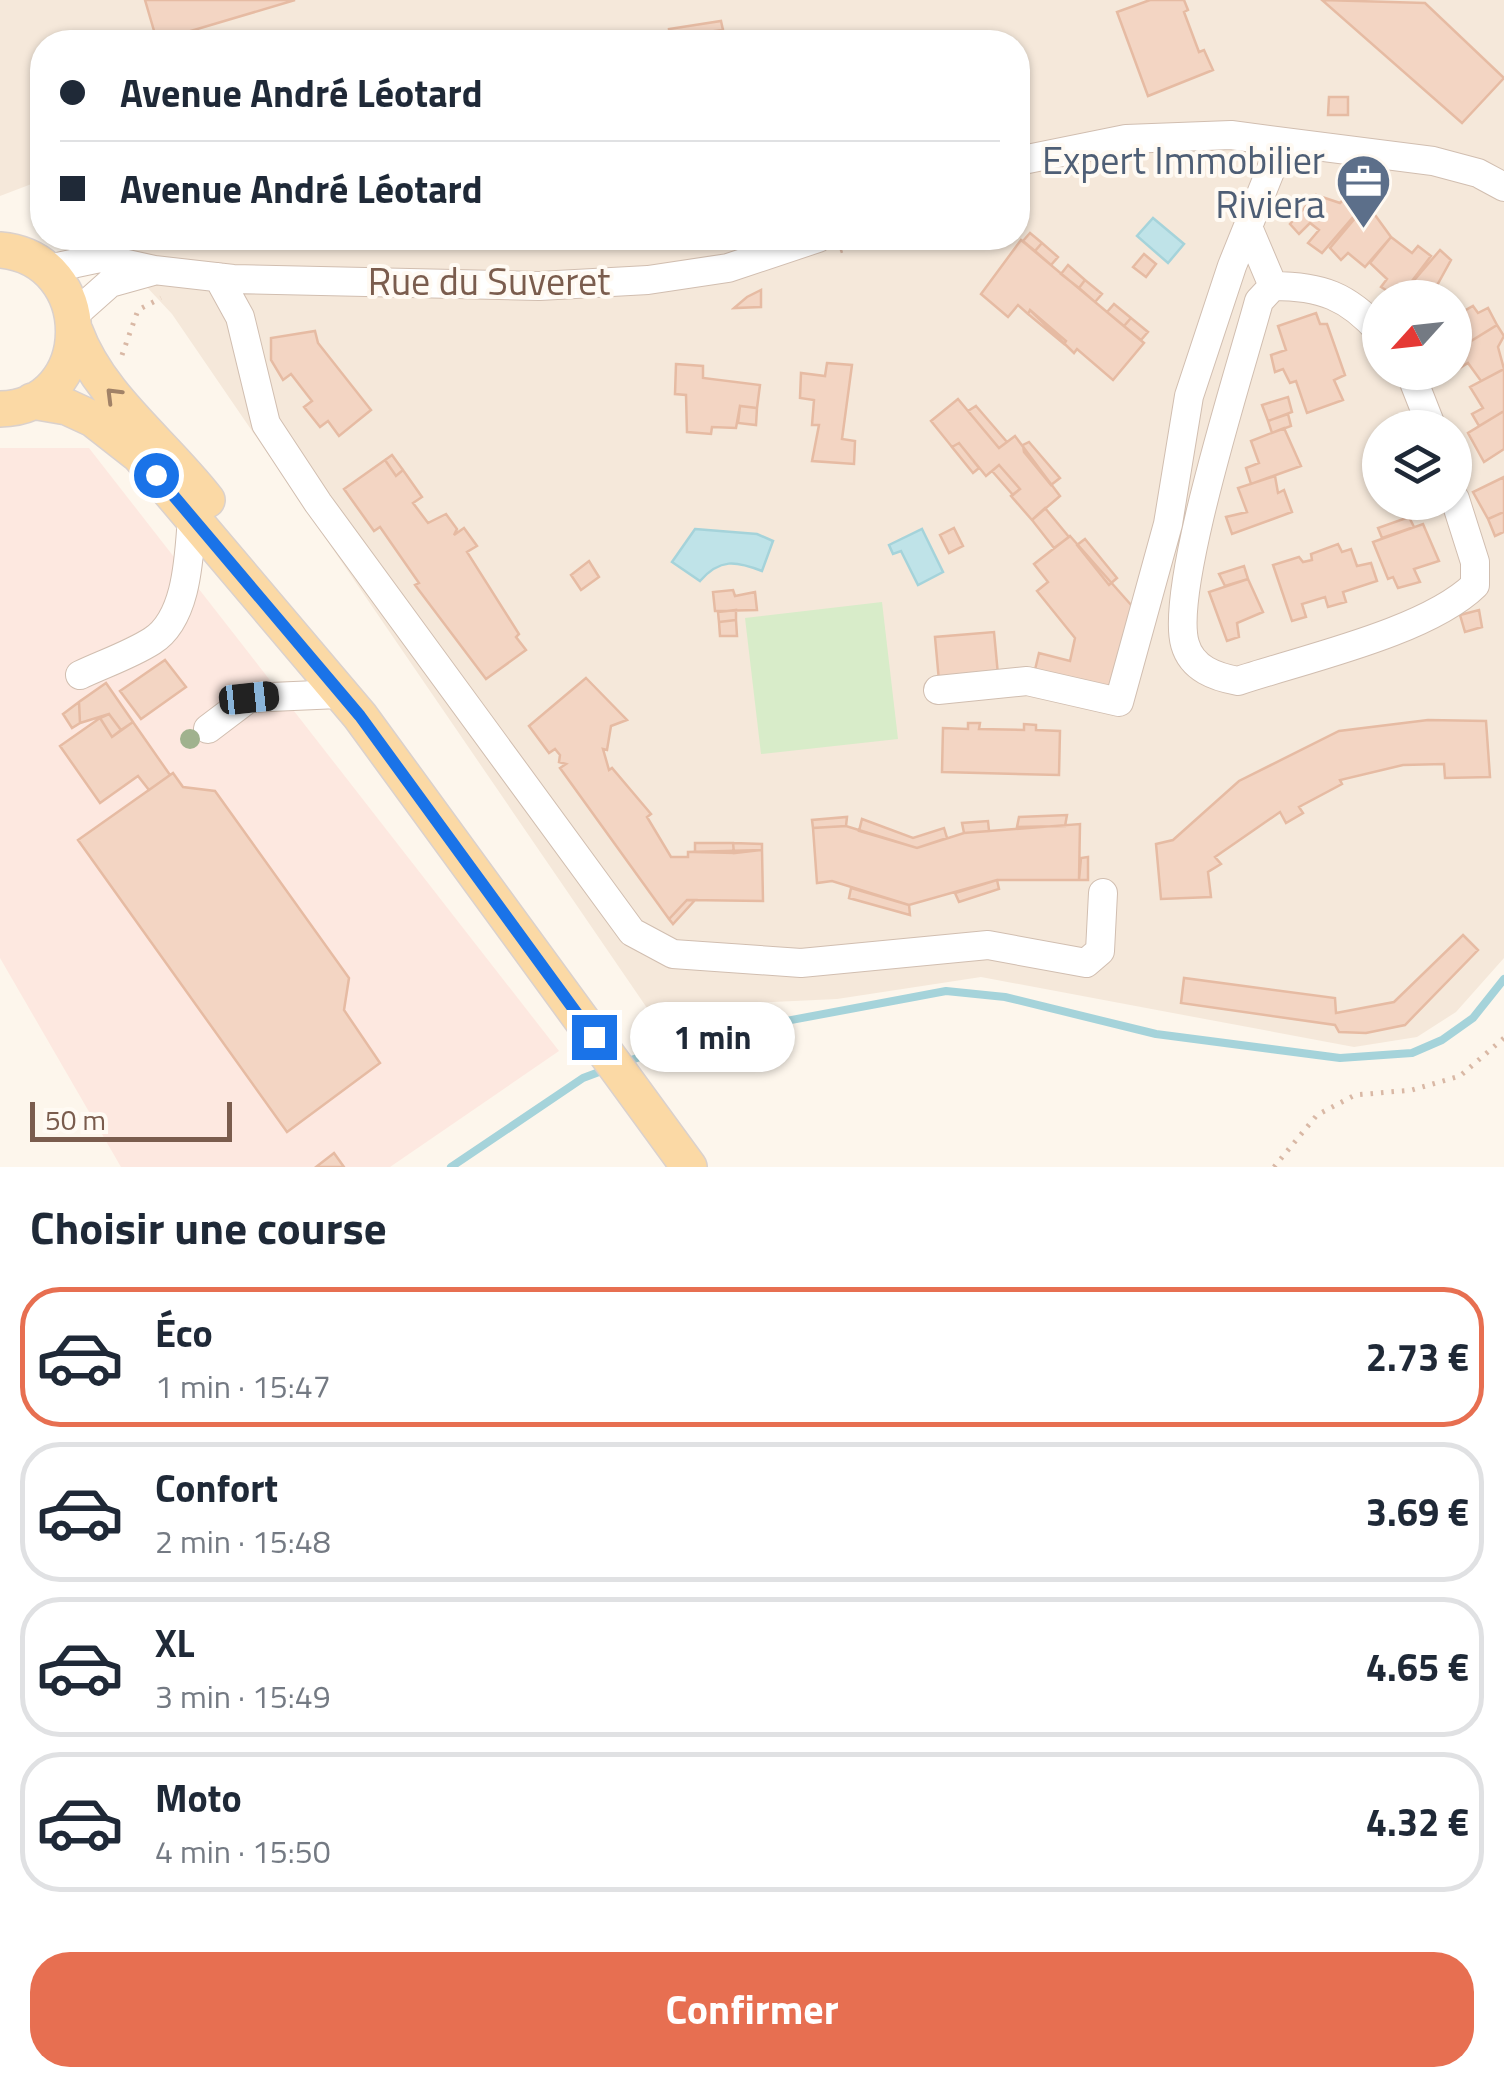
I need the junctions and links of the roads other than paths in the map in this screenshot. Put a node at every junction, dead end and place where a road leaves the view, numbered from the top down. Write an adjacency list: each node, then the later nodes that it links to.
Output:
1 (1282, 142): 2 (street); 3 (street); 4 (street)
2 (1030, 158)
3 (1504, 187)
4 (1248, 227): 10 (street); 17 (street)
5 (0, 250): 7 (main road)
6 (782, 250): 8 (street, Rue du Suveret)
7 (48, 270): 9 (street, Rue du Suveret); 12 (main road)
8 (218, 277): 9 (street, Rue du Suveret); 20 (street)
9 (163, 282): 12 (street, Rue du Suveret)
10 (1273, 286): 11 (street); 15 (street)
11 (1362, 315)
12 (74, 323): 13 (main road); 18 (main road, one-way to 12)
13 (16, 405): 14 (main road)
14 (192, 517): 16 (street); 18 (main road)
15 (1462, 520)
16 (80, 675)
17 (938, 690)
18 (349, 705): 19 (street); 21 (main road)
19 (208, 730)
20 (1103, 893)
21 (689, 1167)

